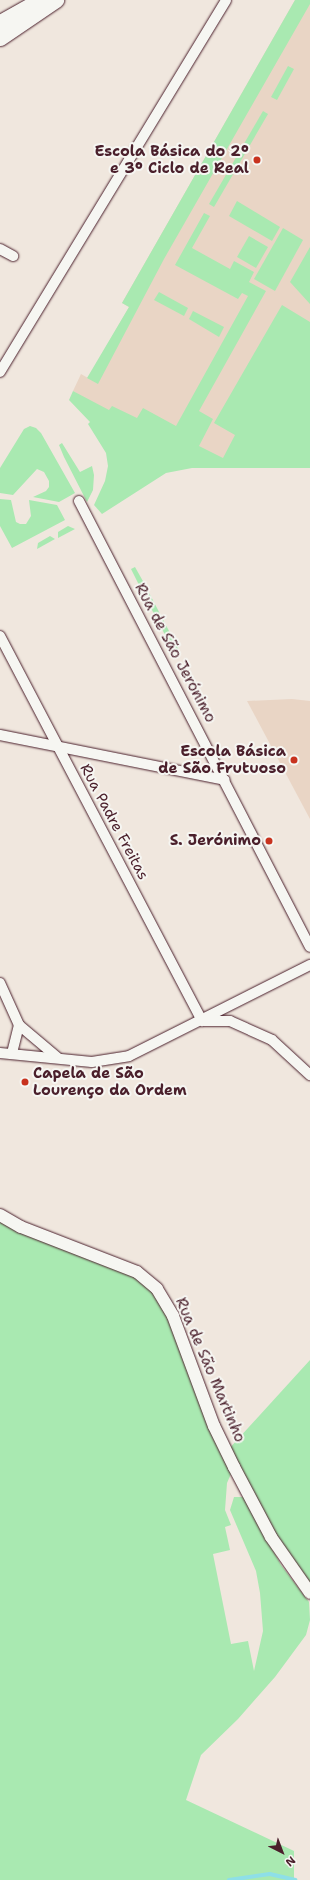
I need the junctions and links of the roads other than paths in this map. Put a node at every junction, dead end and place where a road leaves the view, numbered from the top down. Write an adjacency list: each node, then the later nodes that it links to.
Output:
1 (39, 0): 4 (main road)
2 (56, 0): 5 (main road)
3 (226, 0): 8 (street)
4 (0, 22)
5 (0, 38)
6 (0, 249): 7 (street)
7 (13, 256)
8 (0, 372)
9 (79, 501): 13 (street, Rua de São Jerónimo)
10 (0, 636): 12 (street, Rua Padre Freitas)
11 (0, 735): 12 (street)
12 (57, 747): 13 (street); 17 (street, Rua Padre Freitas)
13 (225, 780): 14 (street, Rua de São Jerónimo)
14 (310, 947)
15 (310, 966): 17 (street)
16 (0, 983): 18 (street)
17 (202, 1021): 21 (street); 22 (street)
18 (19, 1025): 20 (street); 21 (street)
19 (0, 1053): 20 (street)
20 (12, 1054): 21 (street)
21 (57, 1057)
22 (310, 1075)
23 (0, 1215): 24 (street, Rua de São Martinho)
24 (310, 1593)

